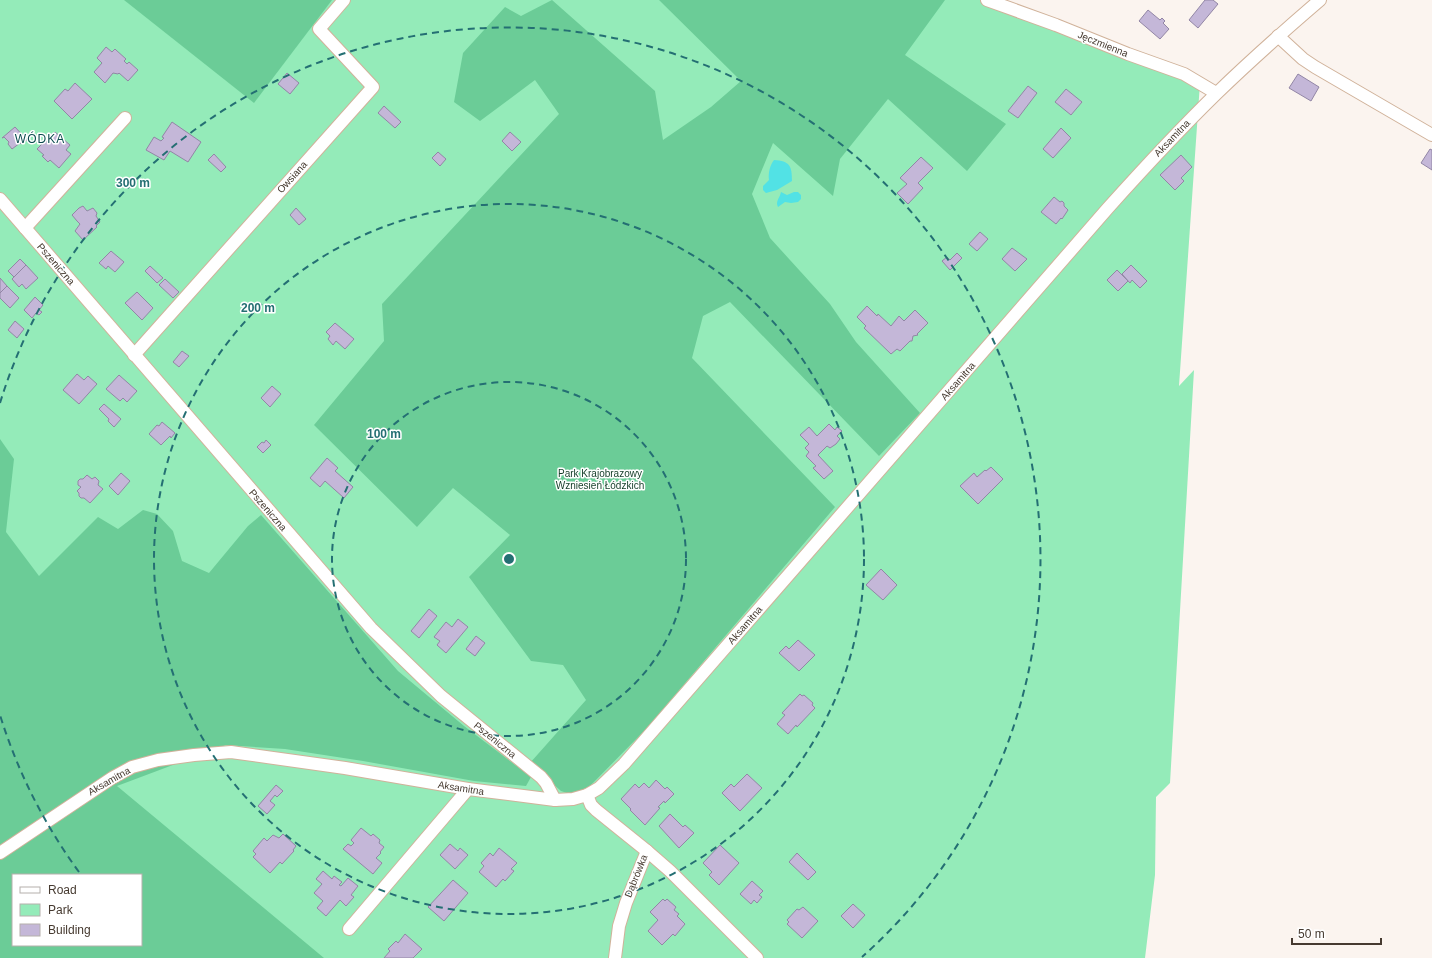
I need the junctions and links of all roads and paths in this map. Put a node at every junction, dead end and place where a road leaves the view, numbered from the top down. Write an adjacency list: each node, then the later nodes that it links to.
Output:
1 (344, 0): 10 (street, Owsiana)
2 (987, 0): 5 (street, Jęczmienna)
3 (1320, 0): 4 (street, Aksamitna)
4 (1278, 36): 5 (street, Aksamitna); 7 (street)
5 (1216, 93): 12 (street, Aksamitna)
6 (125, 118): 9 (street)
7 (1432, 135)
8 (0, 199): 9 (street, Pszeniczna)
9 (25, 228): 10 (street, Pszeniczna)
10 (134, 355): 13 (street, Pszeniczna)
11 (468, 789): 13 (street, Aksamitna); 15 (street, Aksamitna); 16 (street)
12 (586, 795): 13 (street, Aksamitna); 14 (street, Dąbrówka)
13 (555, 800)
14 (647, 851): 17 (street, Dąbrówka); 18 (street)
15 (0, 853)
16 (349, 929)
17 (615, 958)
18 (757, 958)

